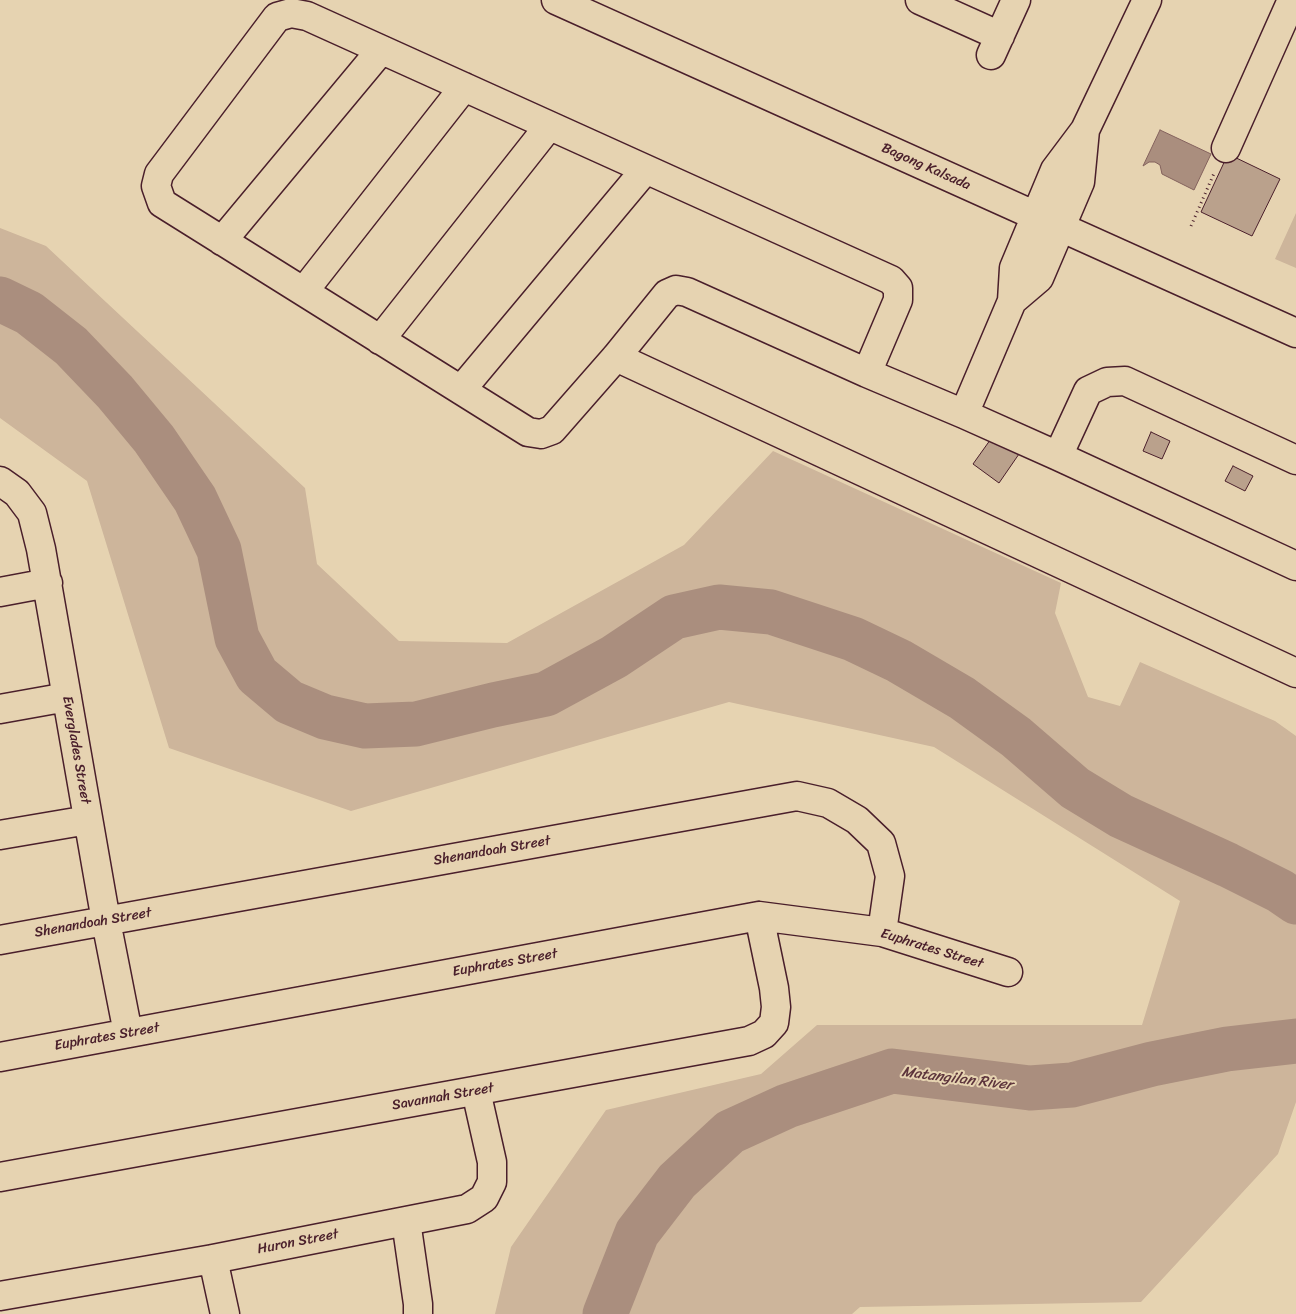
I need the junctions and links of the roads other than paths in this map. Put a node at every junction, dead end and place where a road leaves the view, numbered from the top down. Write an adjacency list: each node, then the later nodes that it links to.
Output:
1 (556, 0): 13 (street, Bagong Kalsada)
2 (920, 0): 3 (street)
3 (1016, 0)
4 (1147, 0): 10 (street)
5 (1292, 0): 6 (street)
6 (1286, 38): 11 (street)
7 (381, 50): 8 (street); 15 (street); 15 (street)
8 (464, 87): 9 (street); 16 (street)
9 (549, 126): 12 (street); 19 (street)
10 (1085, 130): 13 (street); 14 (street)
11 (1226, 148)
12 (645, 170): 21 (street); 22 (street)
13 (1036, 216): 14 (street, Bagong Kalsada); 17 (street)
14 (1061, 227): 17 (street); 18 (street, Bagong Kalsada)
15 (222, 241): 16 (street)
16 (304, 292): 19 (street)
17 (1012, 300): 23 (street)
18 (1296, 333)
19 (380, 340): 22 (street)
20 (616, 357): 21 (street); 22 (street); 30 (street)
21 (867, 373): 23 (street)
22 (461, 390)
23 (964, 414): 24 (street)
24 (1058, 456): 25 (street); 27 (street)
25 (1296, 460)
26 (0, 481): 28 (street, Everglades Street)
27 (1296, 566)
28 (48, 583): 29 (street); 31 (street, Everglades Street)
29 (0, 592)
30 (1296, 673)
31 (67, 697): 32 (street); 33 (street, Everglades Street)
32 (0, 709)
33 (88, 820): 34 (street); 36 (street, Everglades Street)
34 (0, 835)
35 (760, 916): 37 (street, Euphrates Street); 40 (street, Euphrates Street); 42 (street, Savannah Street)
36 (106, 921): 37 (street, Shenandoah Street); 38 (street, Shenandoah Street); 40 (street, Everglades Street)
37 (882, 932): 39 (street, Euphrates Street)
38 (0, 940)
39 (1008, 972)
40 (128, 1033): 41 (street, Euphrates Street)
41 (0, 1057)
42 (476, 1091): 43 (street, Savannah Street); 44 (street, Huron Street)
43 (0, 1177)
44 (406, 1221): 45 (street, Huron Street); 48 (street)
45 (213, 1259): 46 (street, Huron Street); 47 (street)
46 (0, 1296)
47 (224, 1314)
48 (418, 1314)

